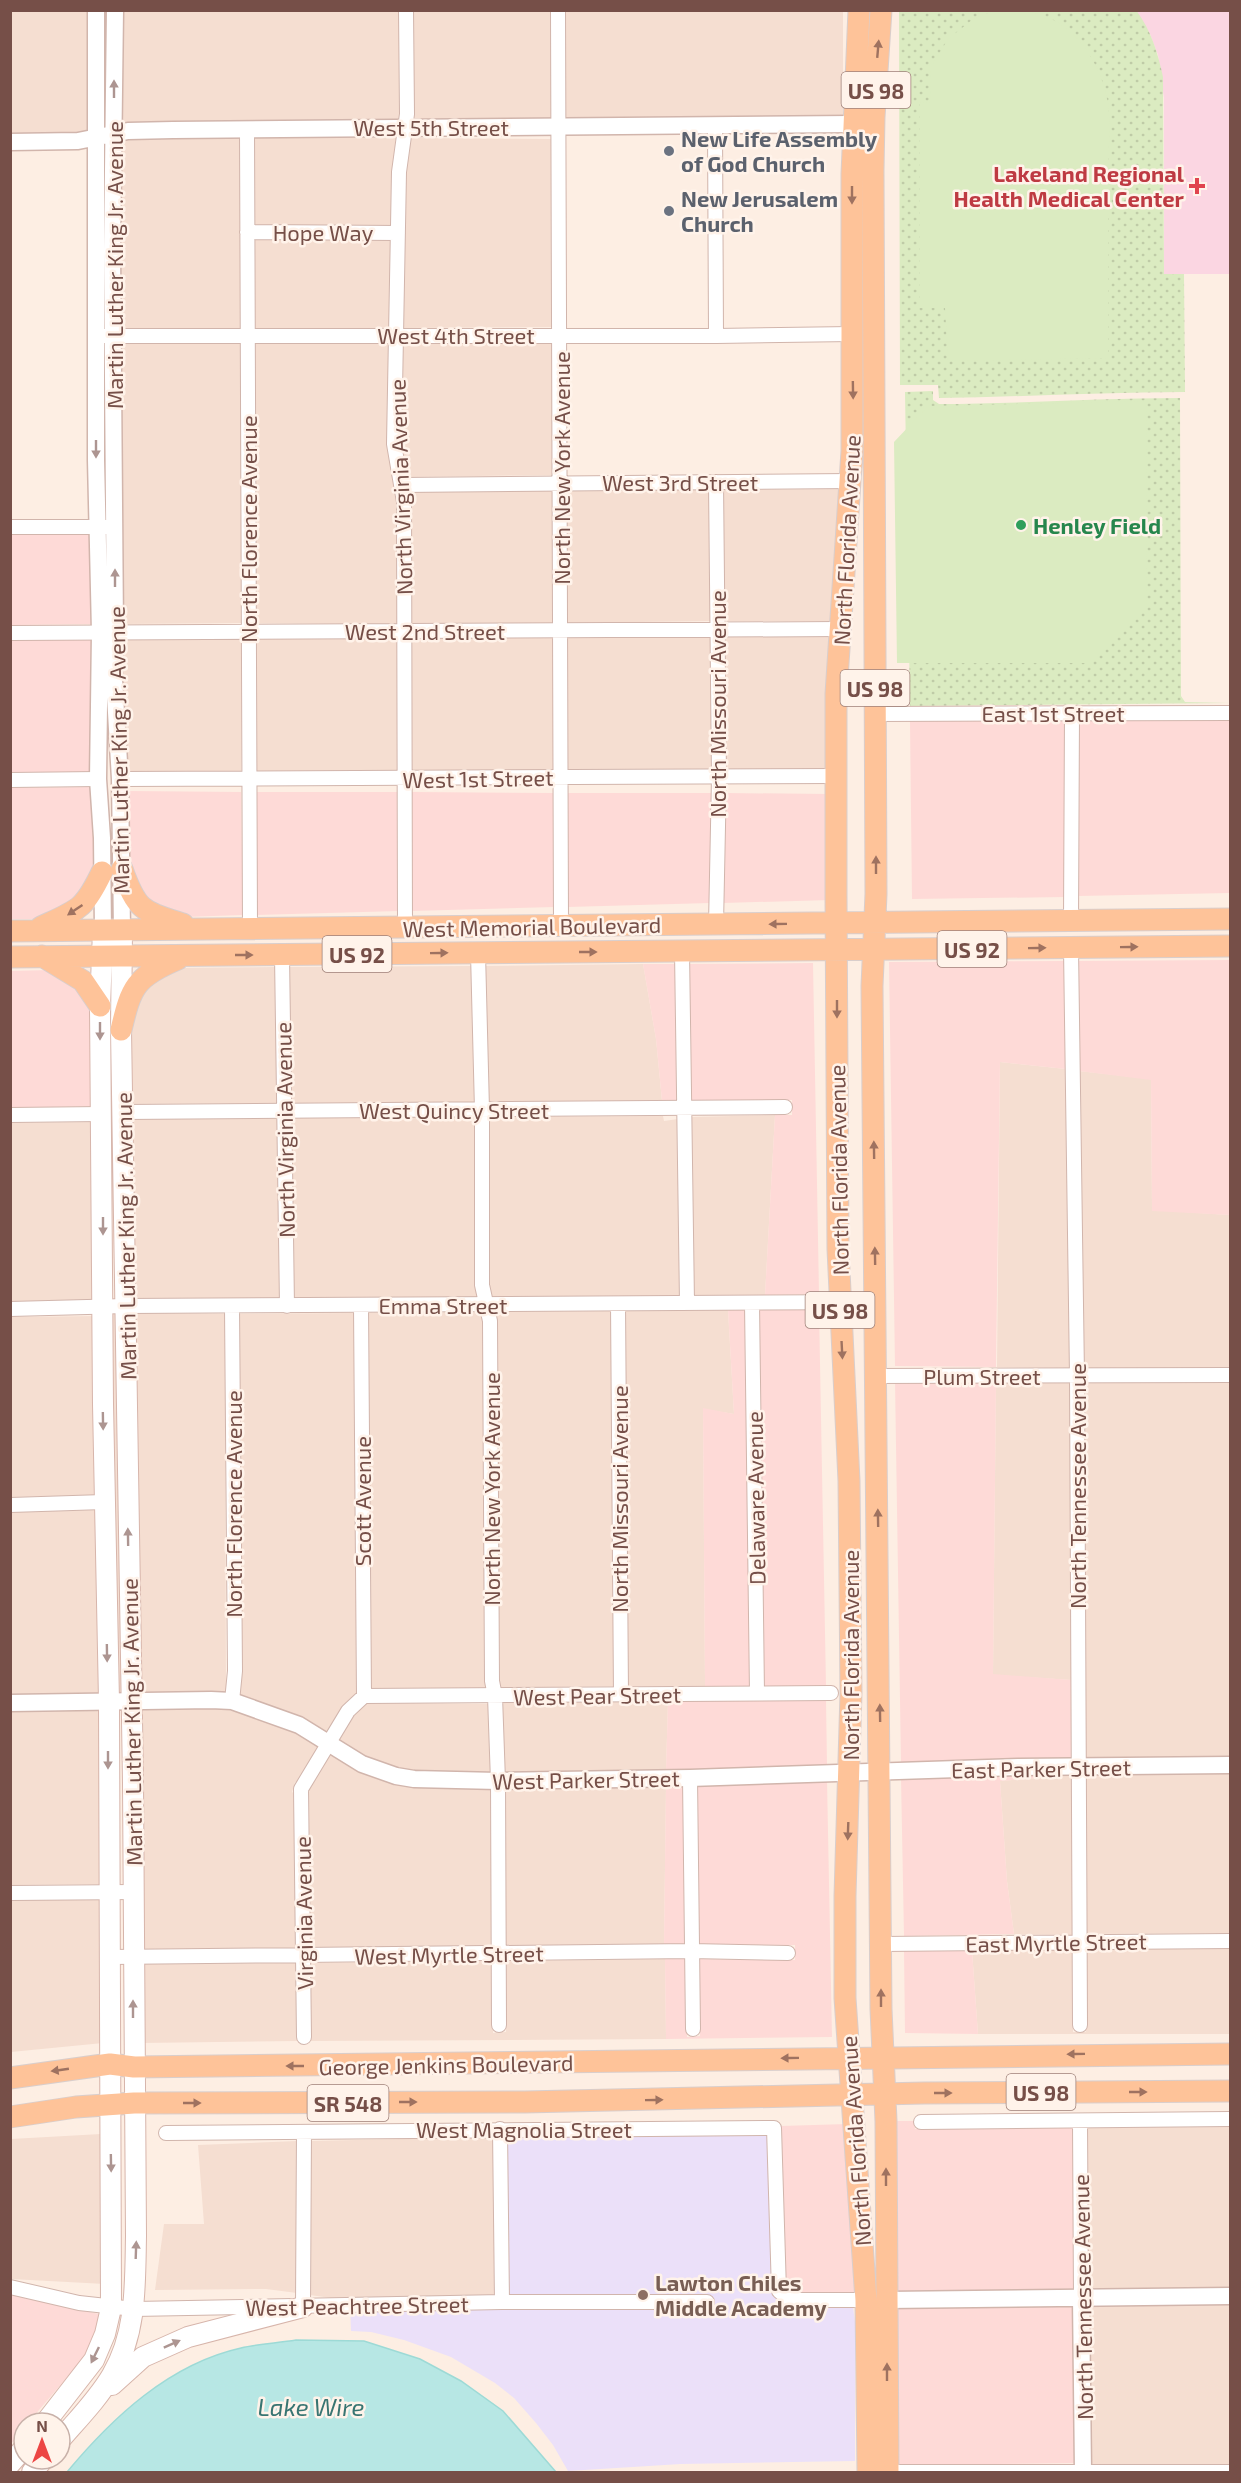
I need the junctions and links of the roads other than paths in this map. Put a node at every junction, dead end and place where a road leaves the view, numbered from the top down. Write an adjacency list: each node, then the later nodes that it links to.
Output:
1 (96, 10): 12 (street, Martin Luther King Jr. Avenue)
2 (115, 10): 12 (street, Martin Luther King Jr. Avenue, one-way to 2)
3 (406, 10): 9 (street, North Virginia Avenue)
4 (558, 10): 10 (street, North New York Avenue)
5 (859, 10): 8 (main road, North Florida Avenue / US 98)
6 (882, 10): 14 (main road, North Florida Avenue / US 98, one-way to 6)
7 (716, 124): 8 (street, West 5th Street); 10 (street, West 5th Street); 23 (street)
8 (852, 124): 14 (main road); 17 (main road, North Florida Avenue / US 98, one-way to 17)
9 (405, 126): 10 (street, West 5th Street); 11 (street, West 5th Street); 16 (street, North Virginia Avenue)
10 (559, 126): 21 (street, North New York Avenue)
11 (248, 129): 12 (street, West 5th Street); 15 (street, North Florence Avenue)
12 (105, 137): 13 (street, West 5th Street); 18 (street, Martin Luther King Jr. Avenue); 22 (street, Martin Luther King Jr. Avenue)
13 (10, 142)
14 (873, 170): 39 (main road, North Florida Avenue / US 98)
15 (248, 232): 16 (street, Hope Way); 19 (street, North Florence Avenue)
16 (398, 232): 20 (street, North Virginia Avenue)
17 (852, 333): 23 (street, West 4th Street); 24 (main road, North Florida Avenue / US 98, one-way to 24)
18 (113, 335): 19 (street, West 4th Street); 22 (street, West 4th Street); 30 (street, Martin Luther King Jr. Avenue)
19 (248, 335): 20 (street, West 4th Street); 33 (street, North Florence Avenue)
20 (396, 335): 21 (street, West 4th Street); 27 (street, North Virginia Avenue)
21 (561, 335): 23 (street, West 4th Street); 25 (street, North New York Avenue)
22 (96, 336): 29 (street, Martin Luther King Jr. Avenue, one-way to 29)
23 (716, 336)
24 (851, 481): 26 (street, West 3rd Street); 32 (main road, North Florida Avenue / US 98); 41 (main road)
25 (561, 482): 26 (street, West 3rd Street); 27 (street, West 3rd Street); 34 (street, North New York Avenue)
26 (716, 482): 31 (street, North Missouri Avenue)
27 (401, 485): 36 (street, North Virginia Avenue)
28 (10, 527): 29 (street)
29 (97, 527): 30 (street); 35 (street, Martin Luther King Jr. Avenue)
30 (115, 527): 35 (street, Martin Luther King Jr. Avenue, one-way to 30)
31 (717, 629): 32 (street, West 2nd Street); 34 (street, West 2nd Street); 44 (street, North Missouri Avenue)
32 (840, 629): 42 (main road, North Florida Avenue / US 98)
33 (249, 630): 35 (street, West 2nd Street); 36 (street, West 2nd Street); 47 (street, North Florence Avenue)
34 (561, 630): 36 (street, West 2nd Street); 43 (street, North New York Avenue)
35 (108, 632): 37 (street, West 2nd Street); 45 (street, Martin Luther King Jr. Avenue); 46 (street, Martin Luther King Jr. Avenue)
36 (405, 632): 48 (street, North Virginia Avenue)
37 (10, 633)
38 (1072, 713): 39 (street, East 1st Street); 40 (street, East 1st Street); 52 (street)
39 (875, 714): 41 (main road, North Florida Avenue / US 98)
40 (1230, 714)
41 (875, 759): 53 (main road, North Florida Avenue / US 98, one-way to 41)
42 (836, 776): 44 (street, West 1st Street); 54 (main road, North Florida Avenue / US 98)
43 (561, 777): 44 (street, West 1st Street); 48 (street, West 1st Street); 55 (street, North New York Avenue)
44 (719, 777): 56 (street, North Missouri Avenue)
45 (98, 779): 49 (street); 50 (street, Martin Luther King Jr. Avenue)
46 (120, 779): 47 (street, West 1st Street); 50 (street, Martin Luther King Jr. Avenue)
47 (248, 779): 48 (street, West 1st Street); 59 (street, North Florence Avenue)
48 (405, 779): 57 (street, North Virginia Avenue)
49 (10, 780)
50 (112, 870): 58 (main road); 61 (main road, one-way to 61); 62 (street, Martin Luther King Jr. Avenue)
51 (1230, 919): 52 (main road, US 92)
52 (1071, 921): 53 (main road, US 92)
53 (874, 923): 54 (main road, West Memorial Boulevard / US 92); 66 (main road, North Florida Avenue / US 98)
54 (837, 924): 56 (main road, West Memorial Boulevard / US 92, one-way to 56); 65 (main road, North Florida Avenue / US 98)
55 (561, 925): 56 (main road, West Memorial Boulevard / US 92); 57 (main road, West Memorial Boulevard / US 92)
56 (716, 925)
57 (405, 927): 59 (main road, West Memorial Boulevard / US 92)
58 (198, 929): 59 (main road, West Memorial Boulevard / US 92); 62 (main road, West Memorial Boulevard / US 92)
59 (250, 929)
60 (10, 931): 61 (main road, West Memorial Boulevard / US 92)
61 (32, 931): 62 (main road, West Memorial Boulevard / US 92)
62 (112, 931): 72 (main road, Martin Luther King Jr. Avenue)
63 (1230, 946): 64 (main road, US 92, one-way to 63)
64 (1071, 948): 66 (main road, US 92, one-way to 64); 97 (street, North Tennessee Avenue)
65 (837, 950): 66 (main road, US 92); 67 (main road, West Memorial Boulevard / US 92); 83 (main road, North Florida Avenue / US 98, one-way to 83)
66 (873, 950): 84 (main road, North Florida Avenue / US 98, one-way to 66)
67 (682, 951): 68 (main road, West Memorial Boulevard / US 92, one-way to 67); 77 (street)
68 (478, 953): 70 (main road, West Memorial Boulevard / US 92, one-way to 68); 78 (street, North New York Avenue)
69 (186, 955): 70 (main road, West Memorial Boulevard / US 92, one-way to 70); 72 (main road, West Memorial Boulevard / US 92); 75 (main road)
70 (282, 955): 79 (street, North Virginia Avenue)
71 (41, 956): 72 (main road, West Memorial Boulevard / US 92); 73 (main road, West Memorial Boulevard / US 92); 74 (main road)
72 (111, 956): 74 (main road, Martin Luther King Jr. Avenue); 75 (main road, Martin Luther King Jr. Avenue)
73 (10, 957)
74 (100, 1006): 81 (main road, Martin Luther King Jr. Avenue, one-way to 81)
75 (121, 1030): 80 (main road, Martin Luther King Jr. Avenue)
76 (785, 1107): 77 (street, West Quincy Street)
77 (684, 1108): 78 (street, West Quincy Street); 85 (street)
78 (482, 1110): 79 (street, West Quincy Street); 88 (street, North New York Avenue)
79 (285, 1111): 80 (street, West Quincy Street); 90 (street, North Virginia Avenue)
80 (124, 1112): 89 (main road, Martin Luther King Jr. Avenue)
81 (102, 1114): 82 (street); 92 (main road, Martin Luther King Jr. Avenue, one-way to 92)
82 (10, 1115)
83 (840, 1302): 84 (street, Emma Street); 86 (street, Emma Street); 112 (main road, North Florida Avenue / US 98, one-way to 112)
84 (876, 1302): 96 (main road, North Florida Avenue / US 98)
85 (687, 1303): 86 (street, Emma Street); 87 (street, Emma Street)
86 (752, 1303): 100 (street, Delaware Avenue)
87 (618, 1304): 88 (street, Emma Street); 102 (street, North Missouri Avenue)
88 (486, 1305): 91 (street, Emma Street); 104 (street, North New York Avenue)
89 (126, 1306): 92 (street, Emma Street); 93 (street, Emma Street); 105 (main road, Martin Luther King Jr. Avenue, one-way to 89)
90 (286, 1306): 91 (street, Emma Street); 93 (street, Emma Street)
91 (361, 1306): 103 (street, Scott Avenue)
92 (103, 1307): 94 (street, Emma Street); 98 (main road, Martin Luther King Jr. Avenue, one-way to 98)
93 (232, 1307): 107 (street, North Florence Avenue)
94 (10, 1309)
95 (1230, 1375): 97 (street, Plum Street)
96 (877, 1376): 97 (street, Plum Street); 113 (main road, North Florida Avenue / US 98, one-way to 96)
97 (1077, 1376): 111 (street, North Tennessee Avenue)
98 (104, 1502): 99 (street); 106 (main road, Martin Luther King Jr. Avenue, one-way to 106)
99 (10, 1505)
100 (757, 1693): 101 (street, West Pear Street); 102 (street, West Pear Street)
101 (831, 1693)
102 (621, 1694): 104 (street, West Pear Street)
103 (364, 1696): 104 (street, West Pear Street); 109 (street)
104 (495, 1696): 115 (street, North New York Avenue)
105 (131, 1700): 106 (street); 107 (street); 117 (main road, Martin Luther King Jr. Avenue)
106 (109, 1701): 108 (street); 116 (main road, Martin Luther King Jr. Avenue, one-way to 116)
107 (232, 1701): 109 (street)
108 (10, 1703)
109 (328, 1744): 115 (street, West Parker Street); 126 (street, Virginia Avenue)
110 (1230, 1765): 111 (street, East Parker Street)
111 (1079, 1766): 113 (street, East Parker Street); 120 (street, North Tennessee Avenue)
112 (850, 1772): 113 (street, East Parker Street); 114 (street, West Parker Street); 133 (main road, North Florida Avenue / US 98, one-way to 133)
113 (881, 1772): 121 (main road, North Florida Avenue / US 98)
114 (690, 1778): 115 (street, West Parker Street); 122 (street)
115 (498, 1781): 124 (street, North New York Avenue)
116 (108, 1892): 117 (street); 118 (street); 127 (main road, Martin Luther King Jr. Avenue)
117 (134, 1892): 125 (main road, Martin Luther King Jr. Avenue)
118 (10, 1893)
119 (1230, 1941): 120 (street, East Myrtle Street)
120 (1079, 1942): 121 (street, East Myrtle Street); 129 (street, North Tennessee Avenue)
121 (882, 1944): 134 (main road, North Florida Avenue / US 98, one-way to 121)
122 (691, 1951): 123 (street, West Myrtle Street); 124 (street, West Myrtle Street); 130 (street)
123 (788, 1953)
124 (499, 1954): 126 (street, West Myrtle Street); 128 (street, North New York Avenue)
125 (133, 1956): 126 (street, West Myrtle Street); 127 (street, West Myrtle Street); 136 (main road, Martin Luther King Jr. Avenue, one-way to 125)
126 (303, 1956): 131 (street, Virginia Avenue)
127 (110, 1957): 135 (main road, Martin Luther King Jr. Avenue)
128 (500, 2025)
129 (1080, 2025)
130 (693, 2030)
131 (304, 2037)
132 (1230, 2054): 134 (main road, US 98, one-way to 134)
133 (848, 2057): 134 (main road, George Jenkins Boulevard / SR 548); 136 (main road, George Jenkins Boulevard / SR 548, one-way to 136); 140 (main road, North Florida Avenue / US 98)
134 (883, 2057): 139 (main road, North Florida Avenue)
135 (110, 2064): 136 (main road, George Jenkins Boulevard / SR 548); 137 (main road, George Jenkins Boulevard / SR 548, one-way to 137); 142 (main road, Martin Luther King Jr. Avenue)
136 (134, 2067): 141 (main road, Martin Luther King Jr. Avenue)
137 (10, 2078)
138 (1230, 2091): 139 (main road, US 98, one-way to 138)
139 (885, 2095): 140 (main road, US 98); 154 (main road, North Florida Avenue, one-way to 139)
140 (852, 2096): 141 (main road, George Jenkins Boulevard / SR 548, one-way to 140); 153 (main road, North Florida Avenue)
141 (134, 2103): 142 (main road, George Jenkins Boulevard / SR 548); 159 (main road, Martin Luther King Jr. Avenue, one-way to 141)
142 (110, 2104): 143 (main road, George Jenkins Boulevard / SR 548); 158 (main road, Martin Luther King Jr. Avenue, one-way to 158)
143 (10, 2117)
144 (1230, 2119): 145 (street)
145 (1080, 2121): 146 (street); 152 (street, North Tennessee Avenue)
146 (921, 2122)
147 (500, 2129): 148 (street, West Magnolia Street); 153 (street, West Magnolia Street); 155 (street)
148 (304, 2132): 149 (street, West Magnolia Street); 157 (street)
149 (166, 2133)
150 (10, 2287): 158 (street, West Peachtree Street)
151 (1230, 2296): 152 (street)
152 (1081, 2298): 154 (street); 166 (street, North Tennessee Avenue)
153 (866, 2300): 160 (main road, North Florida Avenue)
154 (887, 2300): 165 (main road, North Florida Avenue, one-way to 154)
155 (502, 2302): 156 (street, West Peachtree Street); 157 (street, West Peachtree Street)
156 (706, 2302)
157 (303, 2307): 159 (street, West Peachtree Street); 161 (main road, one-way to 157)
158 (111, 2308): 159 (street, West Peachtree Street); 162 (main road, Martin Luther King Jr. Avenue, one-way to 162)
159 (134, 2309): 161 (main road, Martin Luther King Jr. Avenue)
160 (867, 2390): 164 (main road, North Florida Avenue); 165 (main road)
161 (92, 2403): 163 (main road, Martin Luther King Jr. Avenue)
162 (54, 2411)
163 (72, 2426)
164 (868, 2472)
165 (888, 2472): 166 (street)
166 (1083, 2472): 167 (street)
167 (1230, 2472)

